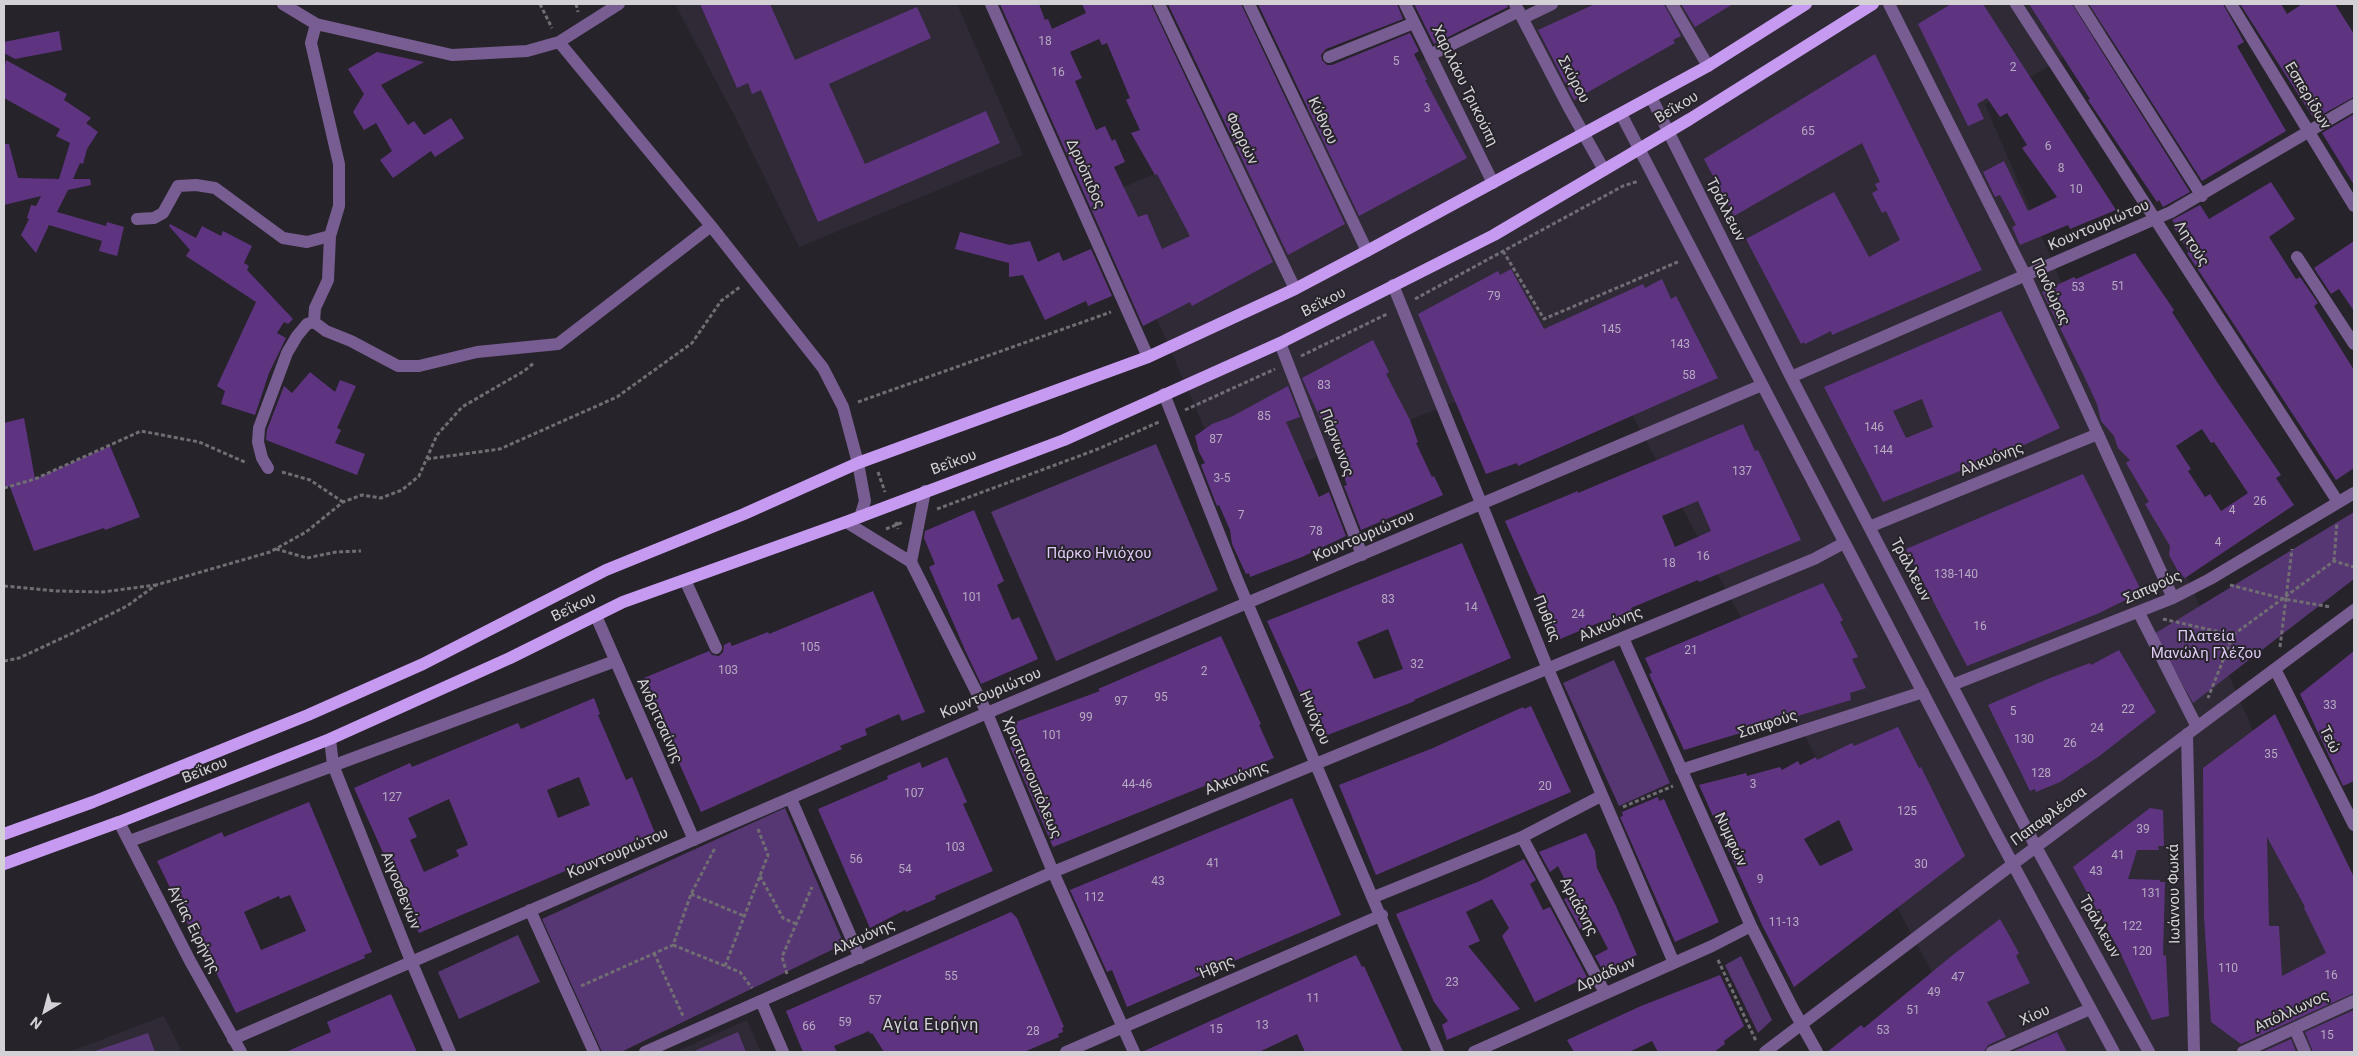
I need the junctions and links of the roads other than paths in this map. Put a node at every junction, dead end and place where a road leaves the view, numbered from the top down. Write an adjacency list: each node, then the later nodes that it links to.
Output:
1 (283, 4): 17 (street)
2 (619, 4): 18 (street)
3 (992, 4): 45 (street, Δρυόπιδος)
4 (1159, 4): 41 (street, Φαρρών)
5 (1249, 4): 37 (street, Κύθνου)
6 (1405, 4): 16 (street, Χαριλάου Τρικούπη)
7 (1552, 4): 15 (street)
8 (1672, 4): 21 (street)
9 (1806, 4): 21 (main road, Βεΐκου)
10 (1873, 4): 26 (main road, Βεΐκου)
11 (1889, 4): 39 (street, Πανδώρας)
12 (2016, 4): 34 (street, Λητούς)
13 (2080, 4): 31 (street)
14 (2231, 4): 25 (street, Εσπερίδων)
15 (1519, 11): 19 (street); 27 (street, Σκύρου)
16 (1414, 23): 19 (street, Χαριλάου Τρικούπη); 20 (street)
17 (316, 24): 18 (street); 36 (street)
18 (559, 42): 35 (street)
19 (1430, 55): 30 (street, Χαριλάου Τρικούπη)
20 (1329, 57)
21 (1708, 66): 22 (main road, Βεΐκου)
22 (1651, 97): 24 (main road, Βεΐκου); 26 (street, Τράλλεων)
23 (2354, 105): 25 (street, Κουντουριώτου)
24 (1621, 114): 27 (main road, Βεΐκου); 28 (street)
25 (2310, 132): 31 (street, Κουντουριώτου); 32 (street, Εσπερίδων)
26 (1668, 133): 28 (main road, Βεΐκου); 46 (street, Τράλλεων)
27 (1584, 134): 29 (street, Σκύρου); 30 (main road, Βεΐκου)
28 (1639, 150): 29 (main road, Βεΐκου); 47 (street)
29 (1604, 170): 40 (main road, Βεΐκου)
30 (1494, 183): 37 (main road, Βεΐκου)
31 (2202, 196): 34 (street, Κουντουριώτου)
32 (2354, 206)
33 (137, 219): 36 (street)
34 (2156, 220): 39 (street, Κουντουριώτου); 54 (street, Λητούς)
35 (711, 226): 42 (street); 50 (street)
36 (330, 236): 42 (street)
37 (1367, 251): 41 (main road, Βεΐκου)
38 (2297, 257): 44 (street)
39 (2025, 275): 46 (street, Κουντουριώτου); 49 (street, Πανδώρας)
40 (1393, 285): 43 (main road, Βεΐκου); 55 (street, Πυθίας)
41 (1295, 288): 45 (main road, Βεΐκου)
42 (314, 322): 51 (street)
43 (1280, 343): 48 (main road, Βεΐκου); 60 (street, Πάρνωνος)
44 (2354, 344)
45 (1148, 358): 50 (main road, Βεΐκου)
46 (1791, 377): 58 (street, Τράλλεων)
47 (1762, 384): 55 (street, Κουντουριώτου); 59 (street)
48 (1164, 394): 52 (main road, Βεΐκου); 64 (street, Ηνιόχου)
49 (2098, 434): 58 (street, Αλκυόνης); 63 (street, Πανδώρας)
50 (858, 463): 56 (street); 85 (main road, Βεΐκου)
51 (268, 468)
52 (924, 491): 56 (main road, Βεΐκου); 61 (street)
53 (2354, 494): 54 (street, Σαπφούς)
54 (2338, 502): 63 (street, Σαπφούς)
55 (1483, 504): 60 (street, Κουντουριώτου); 71 (street, Πυθίας)
56 (860, 517): 57 (main road, Βεΐκου)
57 (846, 522): 61 (street); 62 (main road, Βεΐκου)
58 (1869, 527): 73 (street, Τράλλεων)
59 (1844, 543): 68 (street, Αλκυόνης); 74 (street)
60 (1362, 555): 64 (street, Κουντουριώτου)
61 (911, 562): 75 (street, Χριστιανουπόλεως)
62 (685, 580): 67 (main road, Βεΐκου); 69 (street)
63 (2173, 598): 66 (street, Σαπφούς)
64 (1248, 604): 75 (street, Κουντουριώτου); 78 (street, Ηνιόχου)
65 (2354, 610): 72 (street, Παπαφλέσσα)
66 (2138, 613): 73 (street, Σαπφούς); 76 (street)
67 (596, 616): 70 (street, Ανδριτσαίνης); 77 (main road, Βεΐκου)
68 (1622, 638): 71 (street, Αλκυόνης); 80 (street, Νυμφών)
69 (716, 648)
70 (615, 661): 79 (street); 87 (street, Ανδριτσαίνης)
71 (1548, 669): 78 (street, Αλκυόνης); 81 (street, Πυθίας)
72 (2275, 669): 76 (street, Παπαφλέσσα); 84 (street, Τεώ)
73 (1952, 685): 89 (street, Τράλλεων)
74 (1923, 692): 80 (street, Σαπφούς); 91 (street)
75 (987, 713): 82 (street, Κουντουριώτου); 92 (street, Χριστιανουπόλεως)
76 (2192, 731): 89 (street, Παπαφλέσσα); 122 (street, Ιωάννου Φωκά)
77 (330, 739): 79 (street, Αιγοσθενών); 83 (main road, Βεΐκου)
78 (1316, 764): 92 (street, Αλκυόνης); 93 (street, Ηνιόχου)
79 (333, 765): 88 (street); 98 (street, Αιγοσθενών)
80 (1683, 776): 96 (street, Νυμφών)
81 (1601, 796): 86 (street); 99 (street, Πυθίας)
82 (791, 798): 87 (street, Κουντουριώτου); 97 (street)
83 (119, 822): 88 (street, Αγίας Ειρήνης); 90 (main road, Βεΐκου)
84 (2354, 825)
85 (4, 834)
86 (1522, 837): 93 (street); 100 (street, Αριάδνης)
87 (694, 840): 94 (street, Κουντουριώτου)
88 (130, 841): 107 (street, Αγίας Ειρήνης)
89 (2036, 847): 91 (street, Παπαφλέσσα); 121 (street, Τράλλεων)
90 (4, 864)
91 (2013, 864): 103 (street); 104 (street, Παπαφλέσσα)
92 (1053, 872): 97 (street, Αλκυόνης); 105 (street, Χριστιανουπόλεως)
93 (1374, 897): 95 (street, Ηνιόχου)
94 (530, 910): 98 (street, Κουντουριώτου); 111 (street)
95 (1382, 914): 105 (street, Ήβης); 116 (street, Ηνιόχου)
96 (1751, 926): 99 (street, Δρυάδων); 104 (street, Νυμφών)
97 (860, 958): 101 (street, Αλκυόνης)
98 (410, 961): 107 (street, Κουντουριώτου); 110 (street, Αιγοσθενών)
99 (1674, 964): 100 (street, Δρυάδων)
100 (1605, 993): 117 (street, Δρυάδων)
101 (761, 1001): 112 (street, Αλκυόνης); 113 (street)
102 (2354, 1001): 106 (street, Απόλλωνος)
103 (2090, 1009): 119 (street, Χίου); 120 (street)
104 (1801, 1025): 108 (street, Παπαφλέσσα); 118 (street, Νυμφών)
105 (1124, 1027): 114 (street, Ήβης); 115 (street, Χριστιανουπόλεως)
106 (2295, 1029): 123 (street, Απόλλωνος); 124 (street)
107 (233, 1039): 109 (street, Αγίας Ειρήνης)
108 (1761, 1048)
109 (241, 1052)
110 (450, 1052)
111 (594, 1052)
112 (645, 1052)
113 (783, 1052)
114 (1066, 1052)
115 (1134, 1052)
116 (1438, 1052)
117 (1474, 1052)
118 (1818, 1052)
119 (1992, 1052)
120 (2114, 1052)
121 (2149, 1052)
122 (2194, 1052)
123 (2243, 1052)
124 (2306, 1052)

